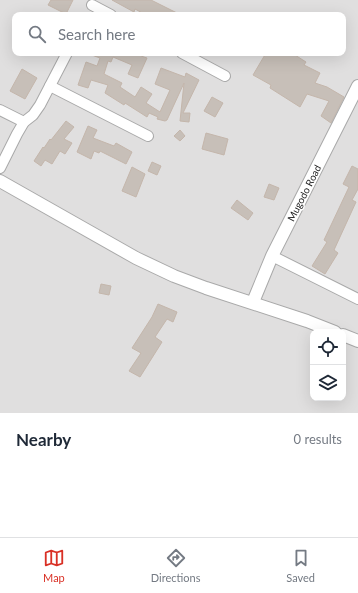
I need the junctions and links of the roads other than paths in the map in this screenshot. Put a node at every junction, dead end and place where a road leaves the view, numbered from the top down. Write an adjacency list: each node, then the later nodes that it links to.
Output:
1 (94, 3): 2 (street); 3 (street)
2 (89, 12)
3 (107, 12)
4 (65, 56): 7 (street)
5 (187, 56): 6 (street)
6 (224, 76)
7 (50, 86): 10 (street); 11 (street)
8 (358, 86): 14 (street, Mugodo Road)
9 (0, 110): 10 (street)
10 (24, 122): 12 (street)
11 (148, 136)
12 (0, 168)
13 (0, 181): 16 (street)
14 (272, 256): 15 (street); 16 (street, Mugodo Road)
15 (358, 299)
16 (253, 302): 17 (street)
17 (327, 329)
18 (346, 336): 19 (street)
19 (358, 342)

